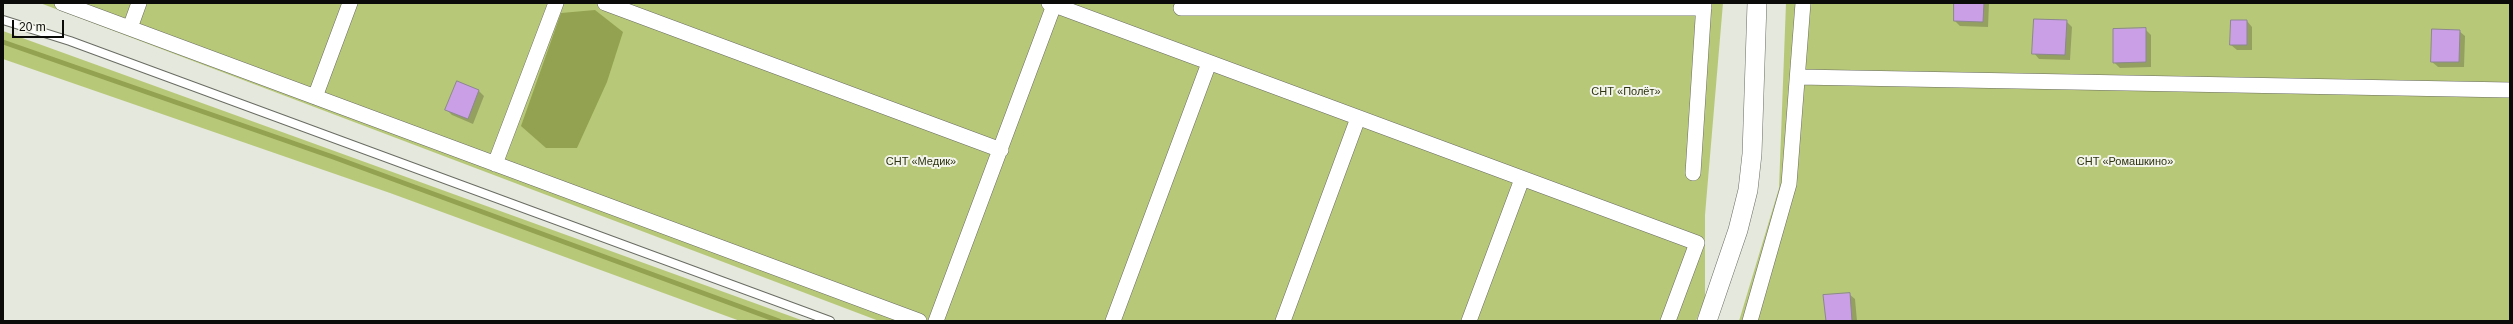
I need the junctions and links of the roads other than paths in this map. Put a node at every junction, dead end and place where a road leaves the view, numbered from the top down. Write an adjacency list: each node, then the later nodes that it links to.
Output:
1 (62, 3): 12 (street)
2 (139, 3): 12 (street)
3 (350, 3): 16 (street)
4 (556, 3): 19 (street)
5 (605, 3): 18 (street)
6 (1757, 3): 29 (street)
7 (1802, 3): 14 (street)
8 (1051, 4): 13 (street); 18 (street)
9 (1704, 6): 10 (street); 20 (street)
10 (1181, 8)
11 (3, 20): 22 (lane)
12 (130, 28): 16 (street)
13 (1209, 62): 17 (street); 25 (street)
14 (1798, 77): 15 (street); 30 (street)
15 (2510, 90)
16 (315, 97): 19 (street)
17 (1358, 118): 21 (street); 26 (street)
18 (1001, 150): 24 (street)
19 (495, 164): 23 (street)
20 (1693, 173)
21 (1522, 179): 27 (street); 28 (street)
22 (830, 321)
23 (919, 321)
24 (936, 321)
25 (1112, 321)
26 (1283, 321)
27 (1470, 321)
28 (1668, 321)
29 (1707, 321)
30 (1750, 321)

